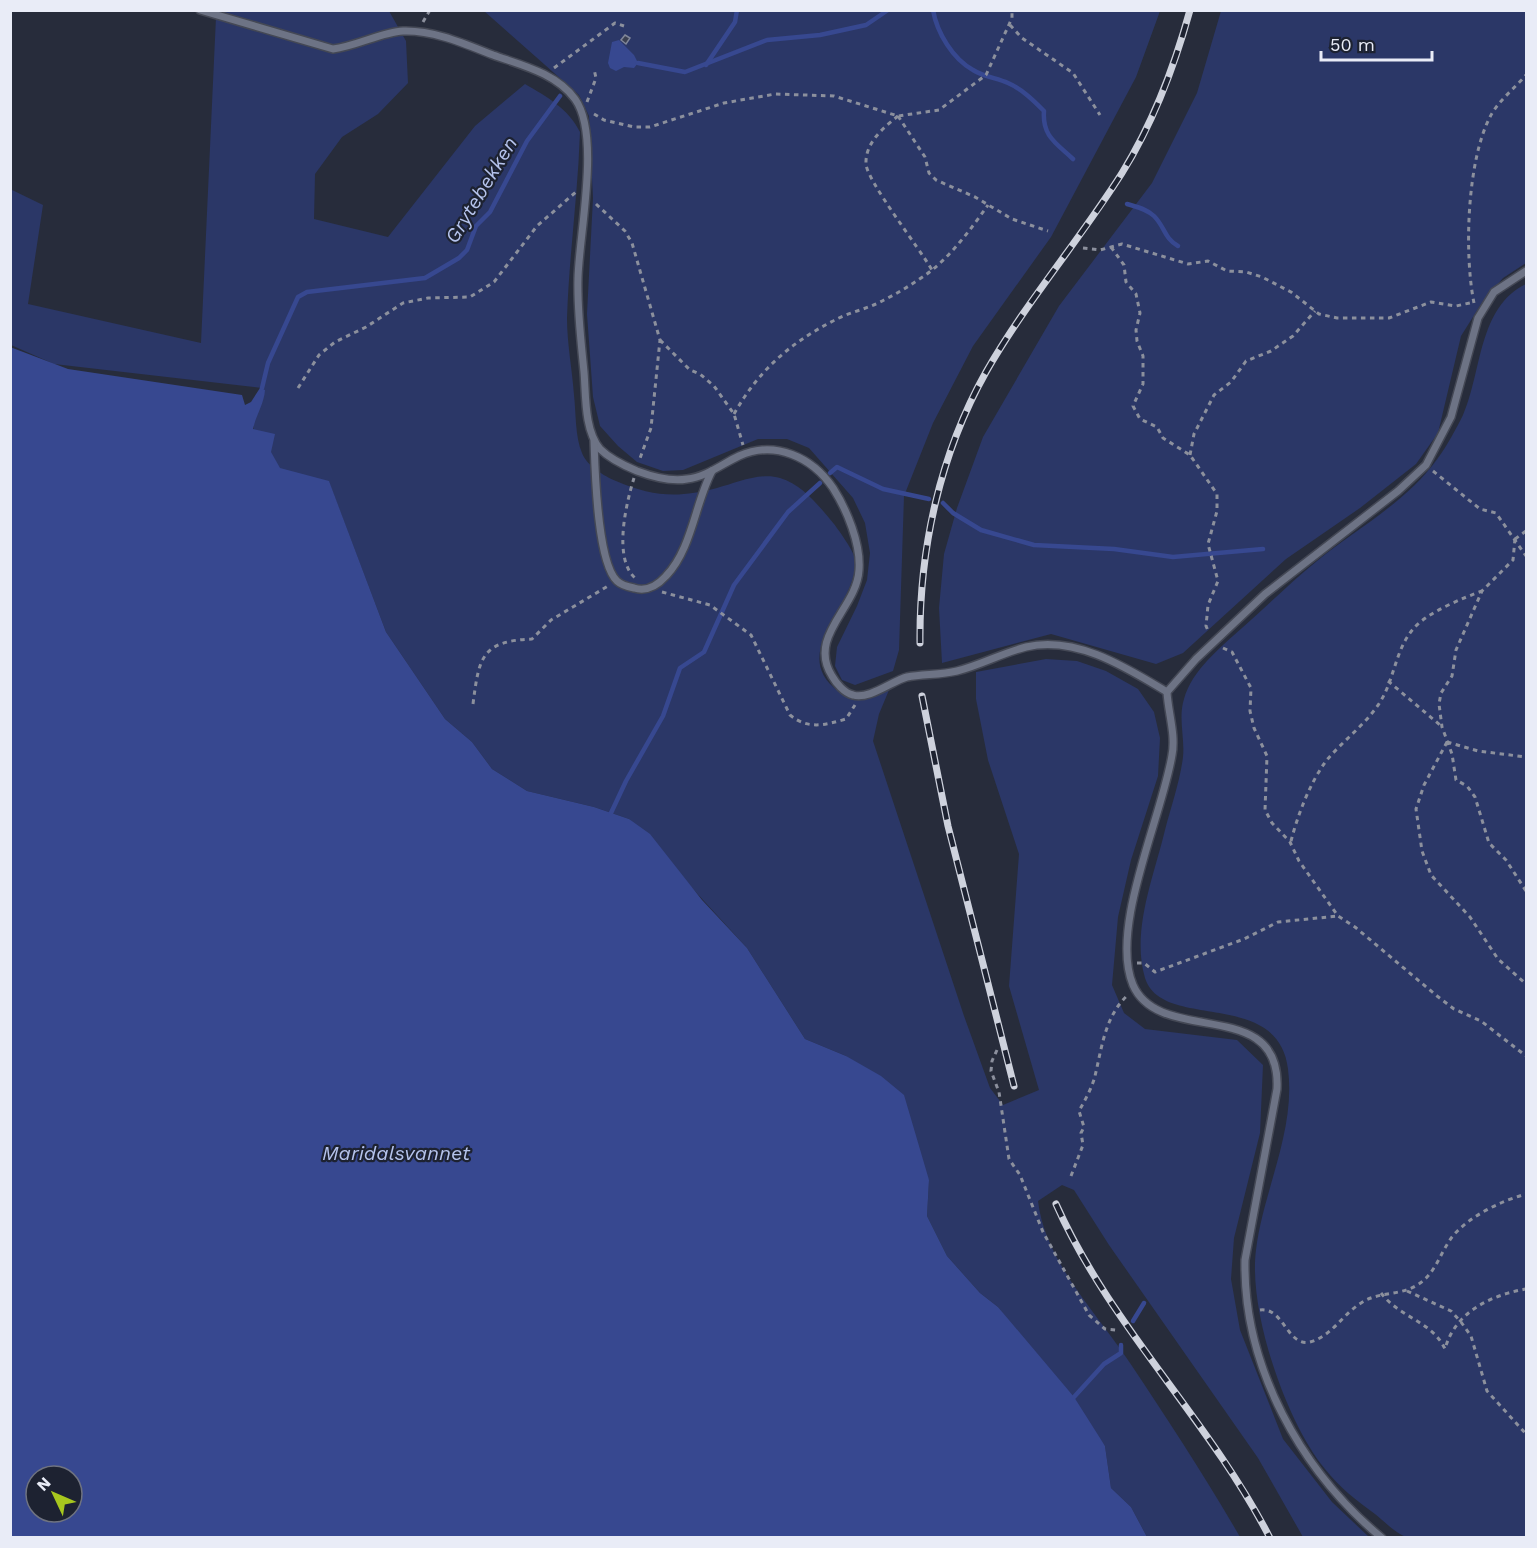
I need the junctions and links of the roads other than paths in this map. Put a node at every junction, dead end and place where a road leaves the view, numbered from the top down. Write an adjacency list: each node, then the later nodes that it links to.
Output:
1 (200, 10): 3 (lane)
2 (1527, 272): 5 (lane)
3 (594, 439): 4 (lane); 4 (lane)
4 (712, 471): 5 (lane)
5 (1167, 692): 6 (lane)
6 (1382, 1538)

